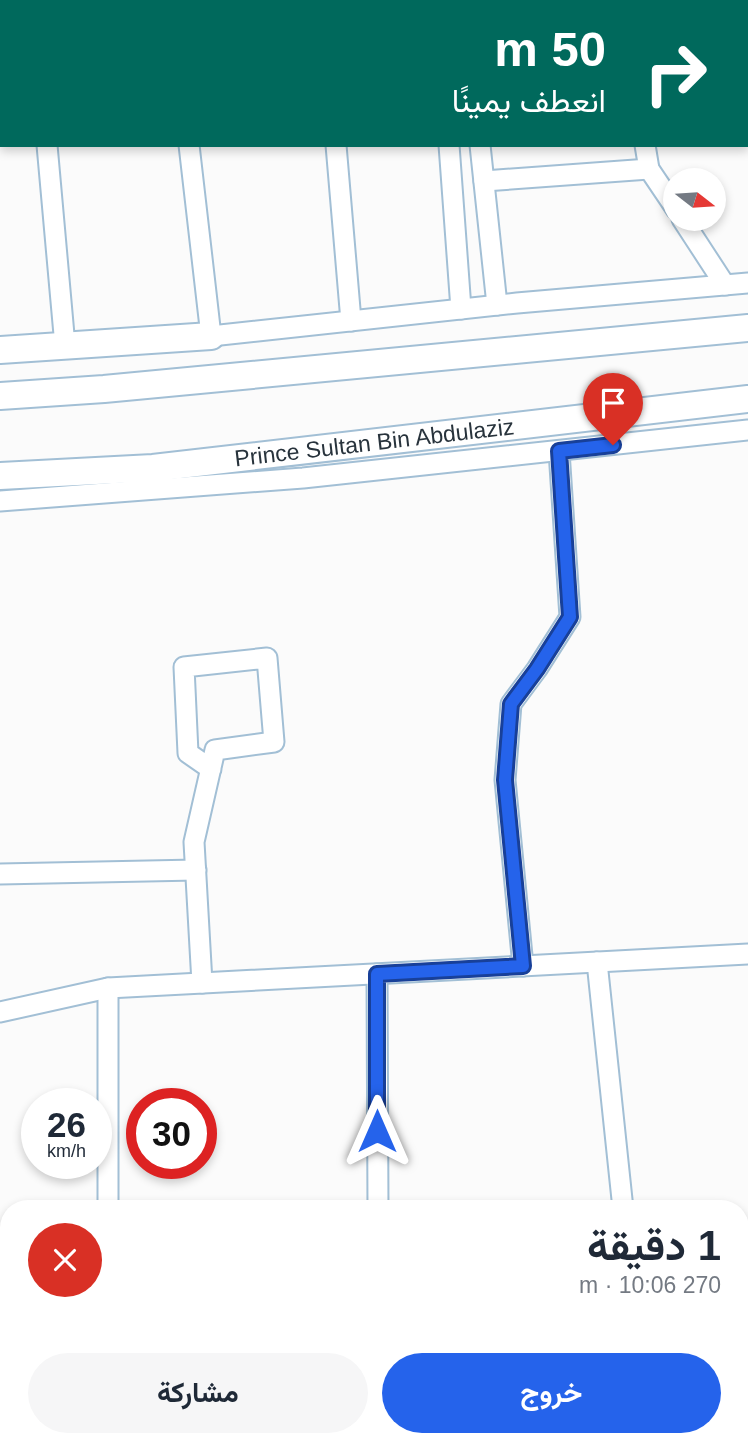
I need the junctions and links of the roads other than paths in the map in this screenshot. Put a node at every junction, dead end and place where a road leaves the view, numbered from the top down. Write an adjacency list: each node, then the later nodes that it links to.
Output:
1 (47, 147): 18 (street)
2 (189, 147): 17 (street)
3 (336, 147): 15 (street)
4 (449, 147): 14 (street)
5 (480, 147): 8 (street)
6 (645, 147): 7 (street)
7 (649, 169): 8 (street); 9 (street)
8 (484, 181): 13 (street)
9 (663, 190)
10 (690, 231): 12 (street)
11 (748, 283): 12 (street)
12 (725, 285): 13 (street)
13 (497, 305): 14 (street)
14 (461, 309): 15 (street)
15 (351, 321): 17 (street)
16 (748, 328): 20 (main road)
17 (211, 336): 18 (main road)
18 (65, 345): 19 (main road)
19 (0, 350)
20 (0, 396)
21 (748, 399): 24 (main road, Prince Sultan Bin Abdulaziz)
22 (748, 430): 23 (street)
23 (559, 451): 25 (street); 31 (street)
24 (0, 476)
25 (0, 500)
26 (211, 769): 26 (street); 27 (street)
27 (196, 870): 28 (street); 33 (street)
28 (0, 874)
29 (748, 954): 30 (street)
30 (597, 962): 31 (street); 38 (street)
31 (523, 966): 32 (street)
32 (377, 974): 33 (street); 37 (street)
33 (202, 983): 34 (street)
34 (108, 988): 35 (street); 36 (street)
35 (0, 1012)
36 (108, 1200)
37 (377, 1200)
38 (622, 1200)

